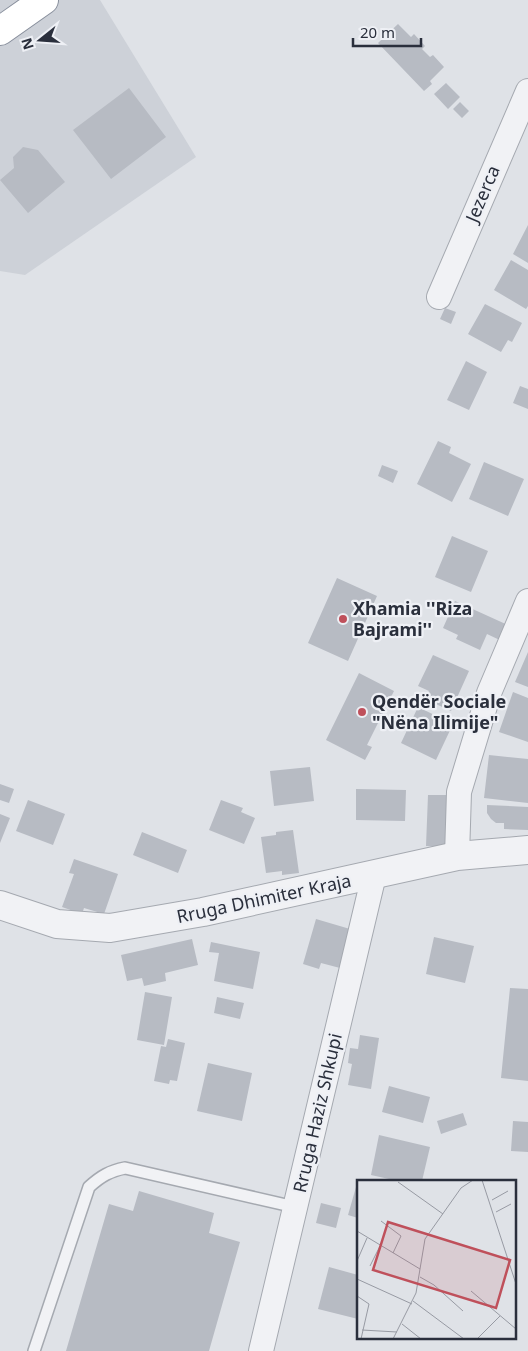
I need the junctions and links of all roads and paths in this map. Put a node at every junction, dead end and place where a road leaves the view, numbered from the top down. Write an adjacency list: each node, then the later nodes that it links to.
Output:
1 (44, 0): 2 (highway)
2 (0, 31)
3 (528, 91): 4 (street, Jezerca)
4 (439, 297)
5 (528, 601): 7 (street)
6 (528, 850): 7 (street, Rruga Dhimiter Kraja)
7 (457, 856): 8 (street, Rruga Dhimiter Kraja)
8 (374, 875): 9 (street, Rruga Dhimiter Kraja); 10 (street, Rruga Haziz Shkupi)
9 (0, 906)
10 (295, 1207): 11 (lane); 12 (street, Rruga Haziz Shkupi)
11 (34, 1351)
12 (261, 1351)

